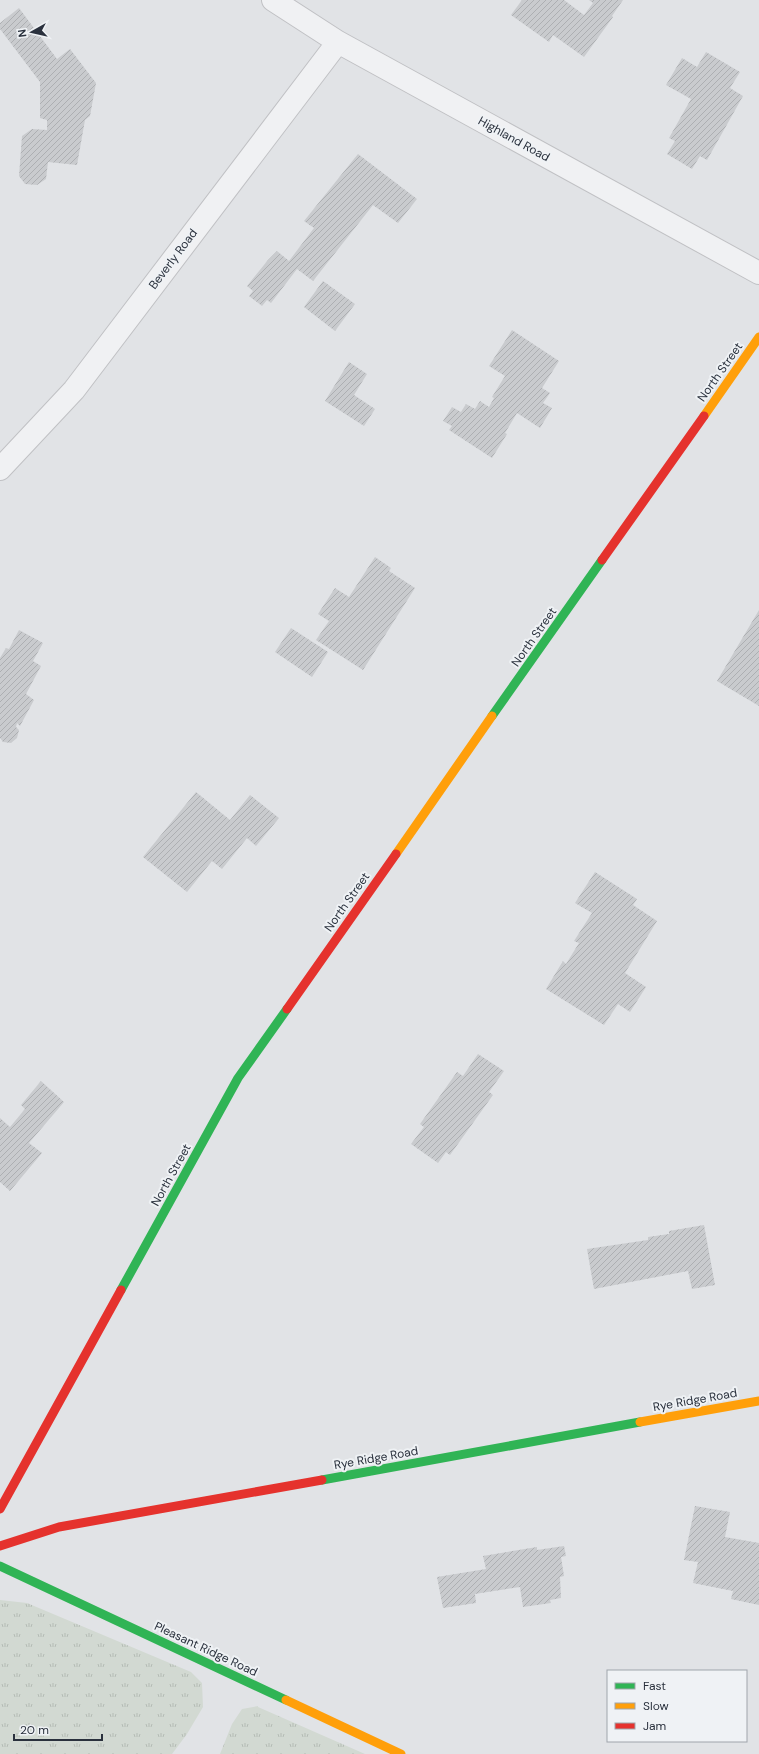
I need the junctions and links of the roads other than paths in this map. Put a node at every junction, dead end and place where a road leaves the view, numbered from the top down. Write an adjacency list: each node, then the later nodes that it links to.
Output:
1 (273, 0): 2 (street, Highland Road)
2 (338, 42): 3 (street, Highland Road); 5 (street, Beverly Road)
3 (759, 273)
4 (759, 337): 7 (main road, North Street)
5 (0, 469)
6 (759, 1401): 8 (main road, Rye Ridge Road)
7 (0, 1509)
8 (0, 1546)
9 (0, 1566): 10 (main road, Pleasant Ridge Road)
10 (401, 1754)

